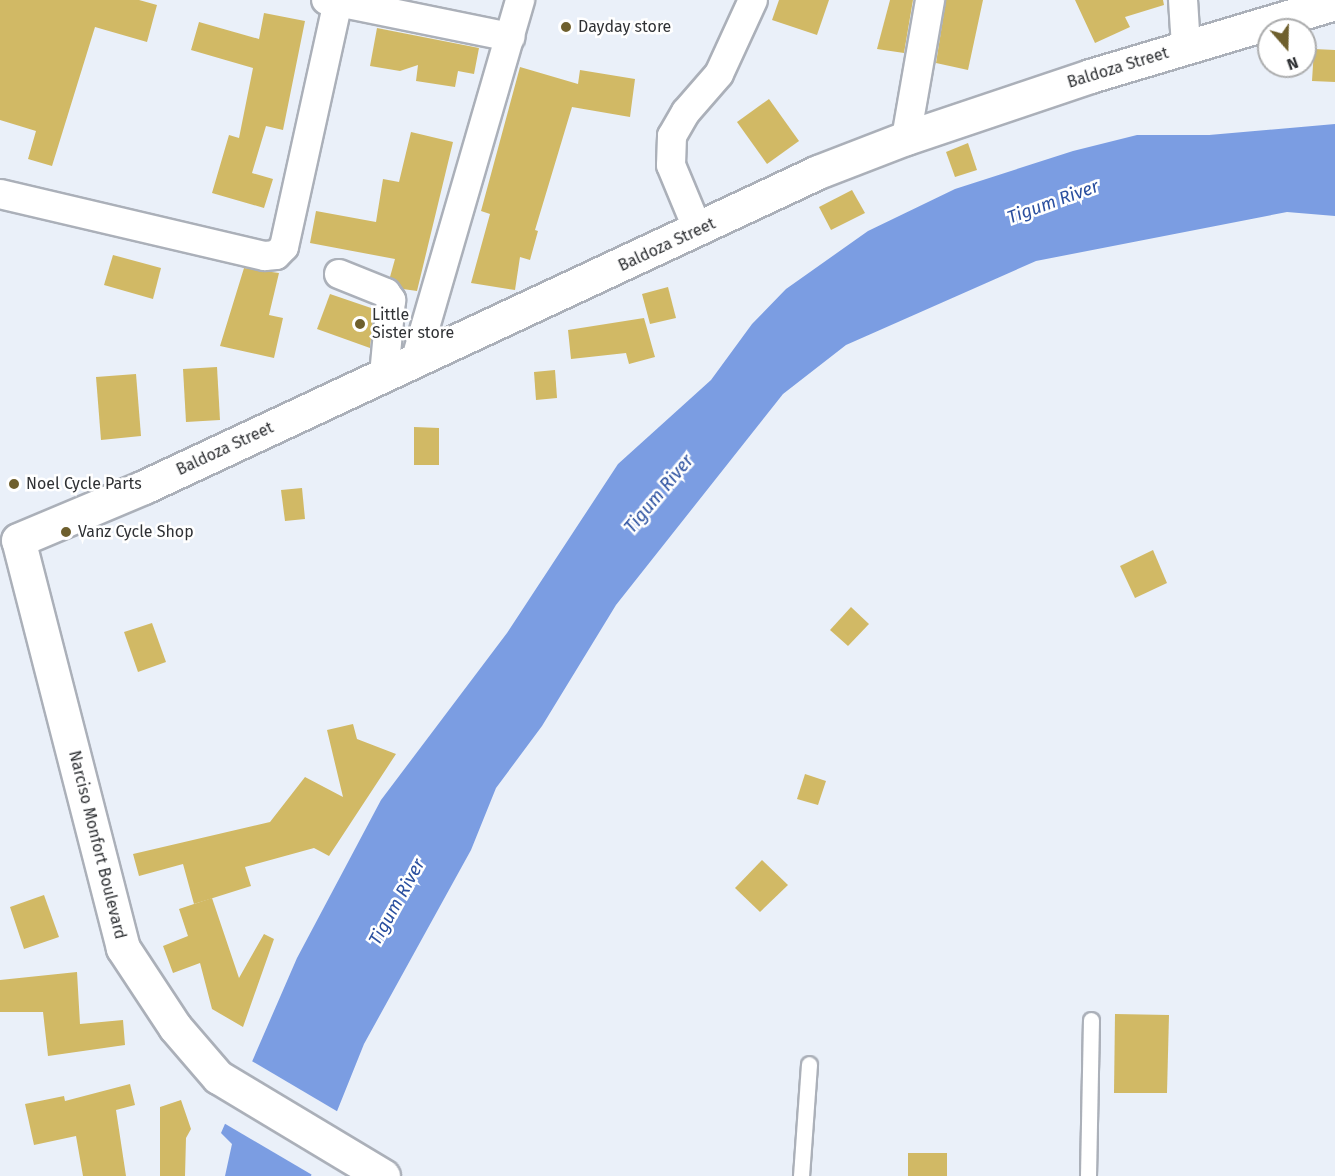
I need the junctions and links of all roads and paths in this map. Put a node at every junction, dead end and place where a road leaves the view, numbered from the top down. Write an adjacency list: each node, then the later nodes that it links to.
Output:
1 (520, 0): 7 (street)
2 (753, 0): 11 (street)
3 (930, 0): 9 (street)
4 (1183, 0): 8 (street)
5 (332, 1): 7 (street); 10 (street)
6 (1335, 3): 8 (main road, Baldoza Street)
7 (510, 36): 13 (street)
8 (1186, 47): 9 (main road, Baldoza Street)
9 (906, 138): 11 (main road, Baldoza Street)
10 (0, 194)
11 (698, 230): 13 (main road, Baldoza Street)
12 (339, 274): 14 (street)
13 (415, 362): 14 (main road, Baldoza Street)
14 (384, 375): 15 (main road, Baldoza Street)
15 (18, 540): 18 (main road, Narciso Monfort Boulevard)
16 (1091, 1020): 20 (lane)
17 (809, 1064): 19 (lane)
18 (383, 1176)
19 (801, 1176)
20 (1088, 1176)

